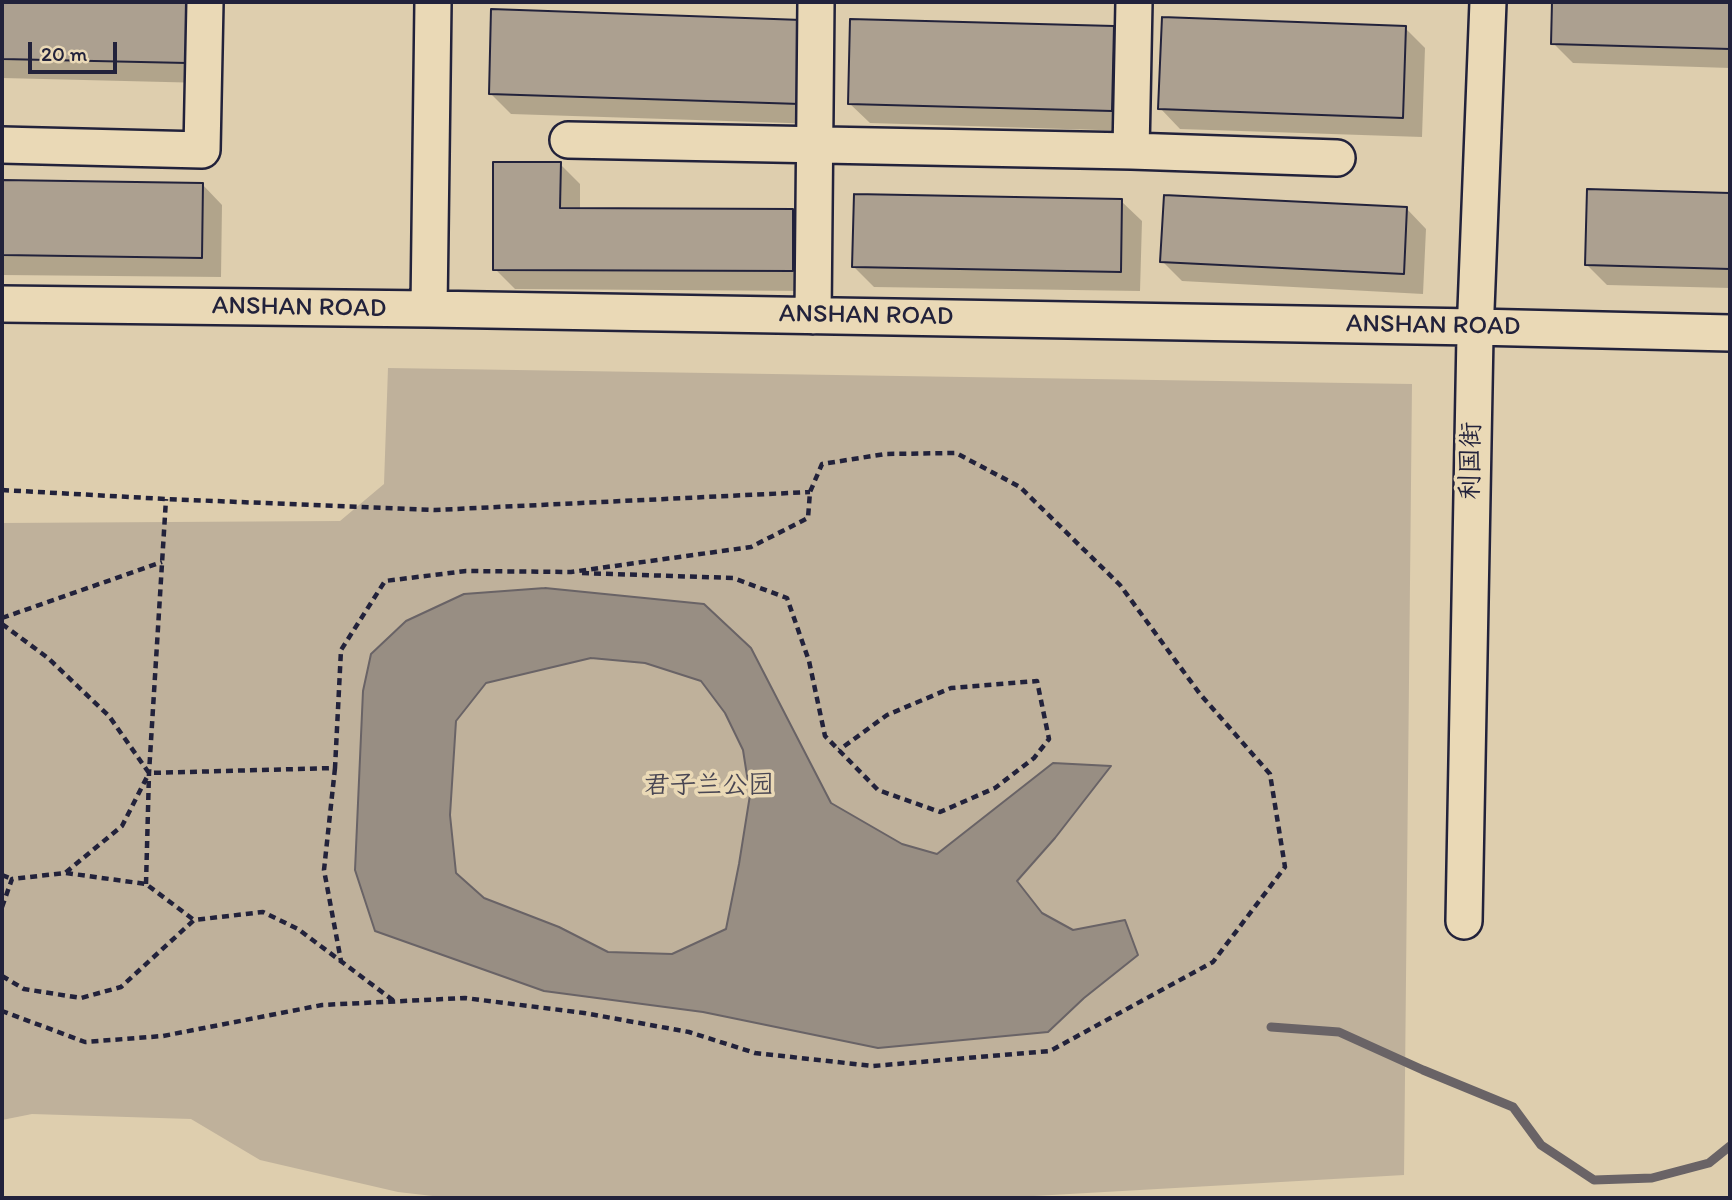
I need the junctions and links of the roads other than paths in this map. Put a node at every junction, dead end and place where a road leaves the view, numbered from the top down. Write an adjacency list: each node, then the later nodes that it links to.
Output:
1 (205, 2): 7 (street)
2 (433, 2): 12 (street)
3 (816, 2): 8 (street)
4 (1135, 2): 9 (street)
5 (1488, 2): 14 (street, 利国街)
6 (568, 140): 8 (street)
7 (2, 145)
8 (815, 145): 9 (street); 13 (street)
9 (1130, 151): 10 (street)
10 (1337, 158)
11 (2, 304): 12 (street, ANSHAN ROAD)
12 (429, 309): 13 (street, ANSHAN ROAD)
13 (813, 316): 14 (street, ANSHAN ROAD)
14 (1475, 327): 15 (street, ANSHAN ROAD); 16 (street, 利国街)
15 (1730, 333)
16 (1464, 920)

